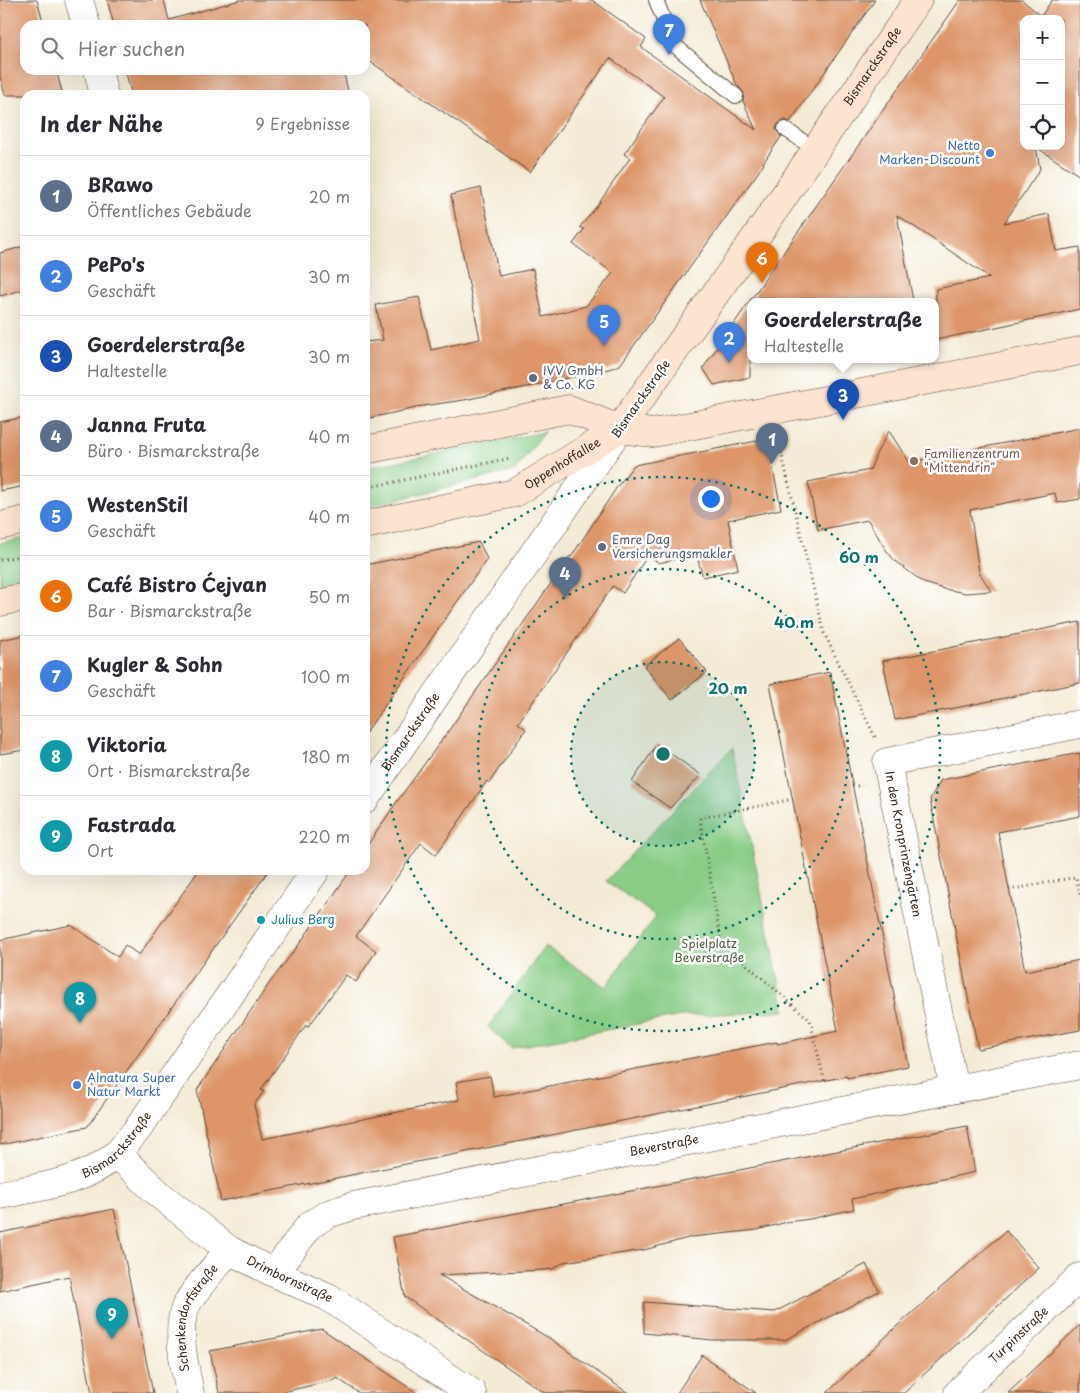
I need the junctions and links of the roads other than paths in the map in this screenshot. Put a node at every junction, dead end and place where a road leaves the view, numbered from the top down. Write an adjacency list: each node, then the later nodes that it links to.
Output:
1 (79, 0): 4 (street)
2 (656, 0): 7 (lane)
3 (918, 0): 9 (street, Bismarckstraße)
4 (85, 20)
5 (99, 75): 6 (street)
6 (103, 90)
7 (736, 96)
8 (785, 130): 9 (lane)
9 (816, 150): 11 (street, Bismarckstraße)
10 (1080, 351): 11 (street)
11 (619, 429): 12 (street, Oppenhoffallee); 14 (street, Oppenhoffallee); 19 (street, Bismarckstraße)
12 (370, 449)
13 (20, 521): 15 (street)
14 (370, 524)
15 (0, 526)
16 (20, 598): 17 (street)
17 (0, 602)
18 (1080, 724): 22 (street, In den Kronprinzengärten)
19 (370, 791)
20 (313, 875): 23 (street, Bismarckstraße)
21 (1080, 1065): 22 (street, Beverstraße)
22 (954, 1089): 26 (street, Beverstraße)
23 (117, 1154): 24 (street, Bismarckstraße); 25 (street, Drimbornstraße)
24 (0, 1195)
25 (229, 1250): 26 (street, Drimbornstraße); 28 (street, Schenkendorfstraße)
26 (274, 1273): 29 (street, Drimbornstraße)
27 (1080, 1277): 30 (street, Turpinstraße)
28 (190, 1393)
29 (472, 1393)
30 (958, 1393)

